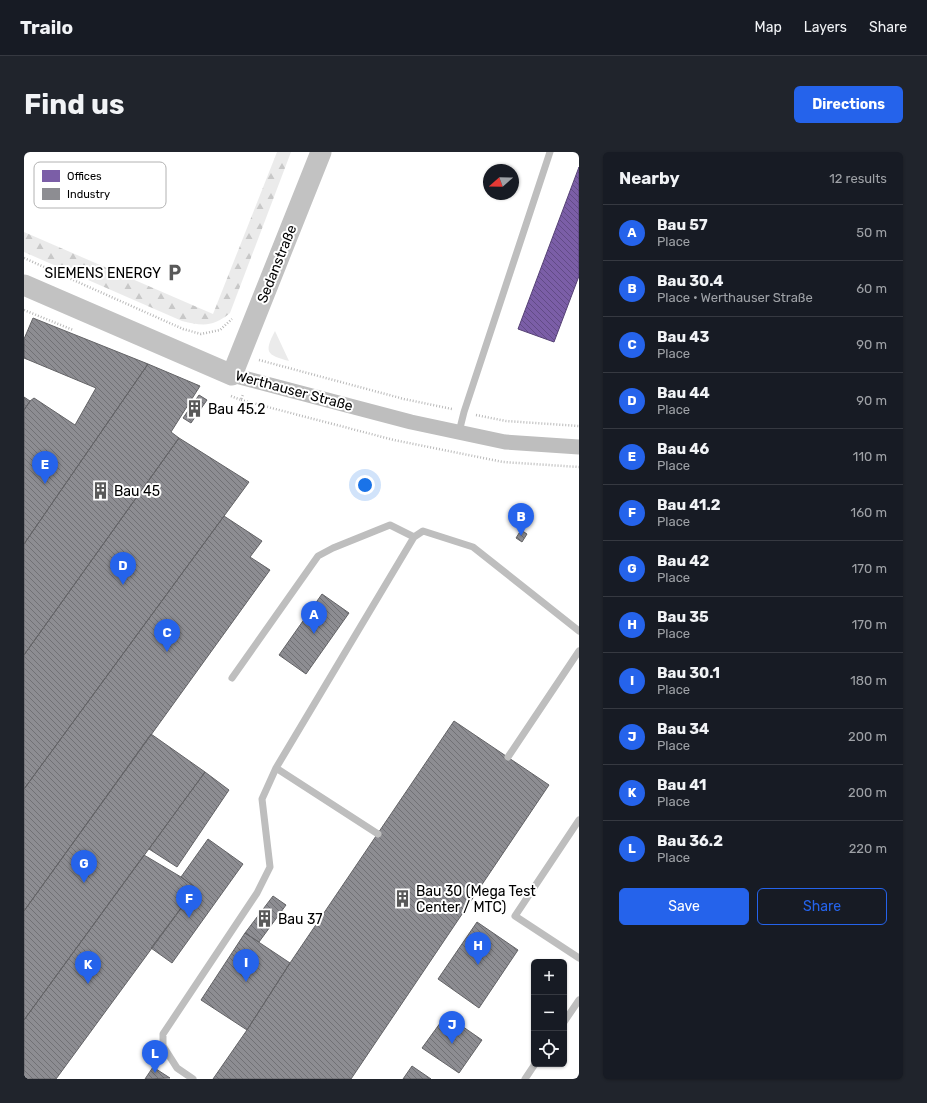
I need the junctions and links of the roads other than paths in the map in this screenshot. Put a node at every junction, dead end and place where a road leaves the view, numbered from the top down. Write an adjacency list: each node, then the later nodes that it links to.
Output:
1 (321, 152): 4 (main road, Sedanstraße)
2 (550, 152): 5 (lane)
3 (24, 285): 4 (main road, Werthauser Straße)
4 (232, 375): 5 (street, Werthauser Straße)
5 (459, 432): 6 (street, Werthauser Straße)
6 (579, 447)
7 (414, 537): 8 (lane); 10 (lane); 12 (lane)
8 (579, 631)
9 (579, 651): 11 (lane)
10 (232, 678)
11 (508, 757)
12 (276, 768): 14 (lane); 19 (lane)
13 (579, 820): 15 (lane)
14 (378, 834)
15 (579, 958)
16 (579, 1000): 17 (lane)
17 (567, 1018)
18 (533, 1067): 20 (lane)
19 (193, 1079)
20 (525, 1079)

